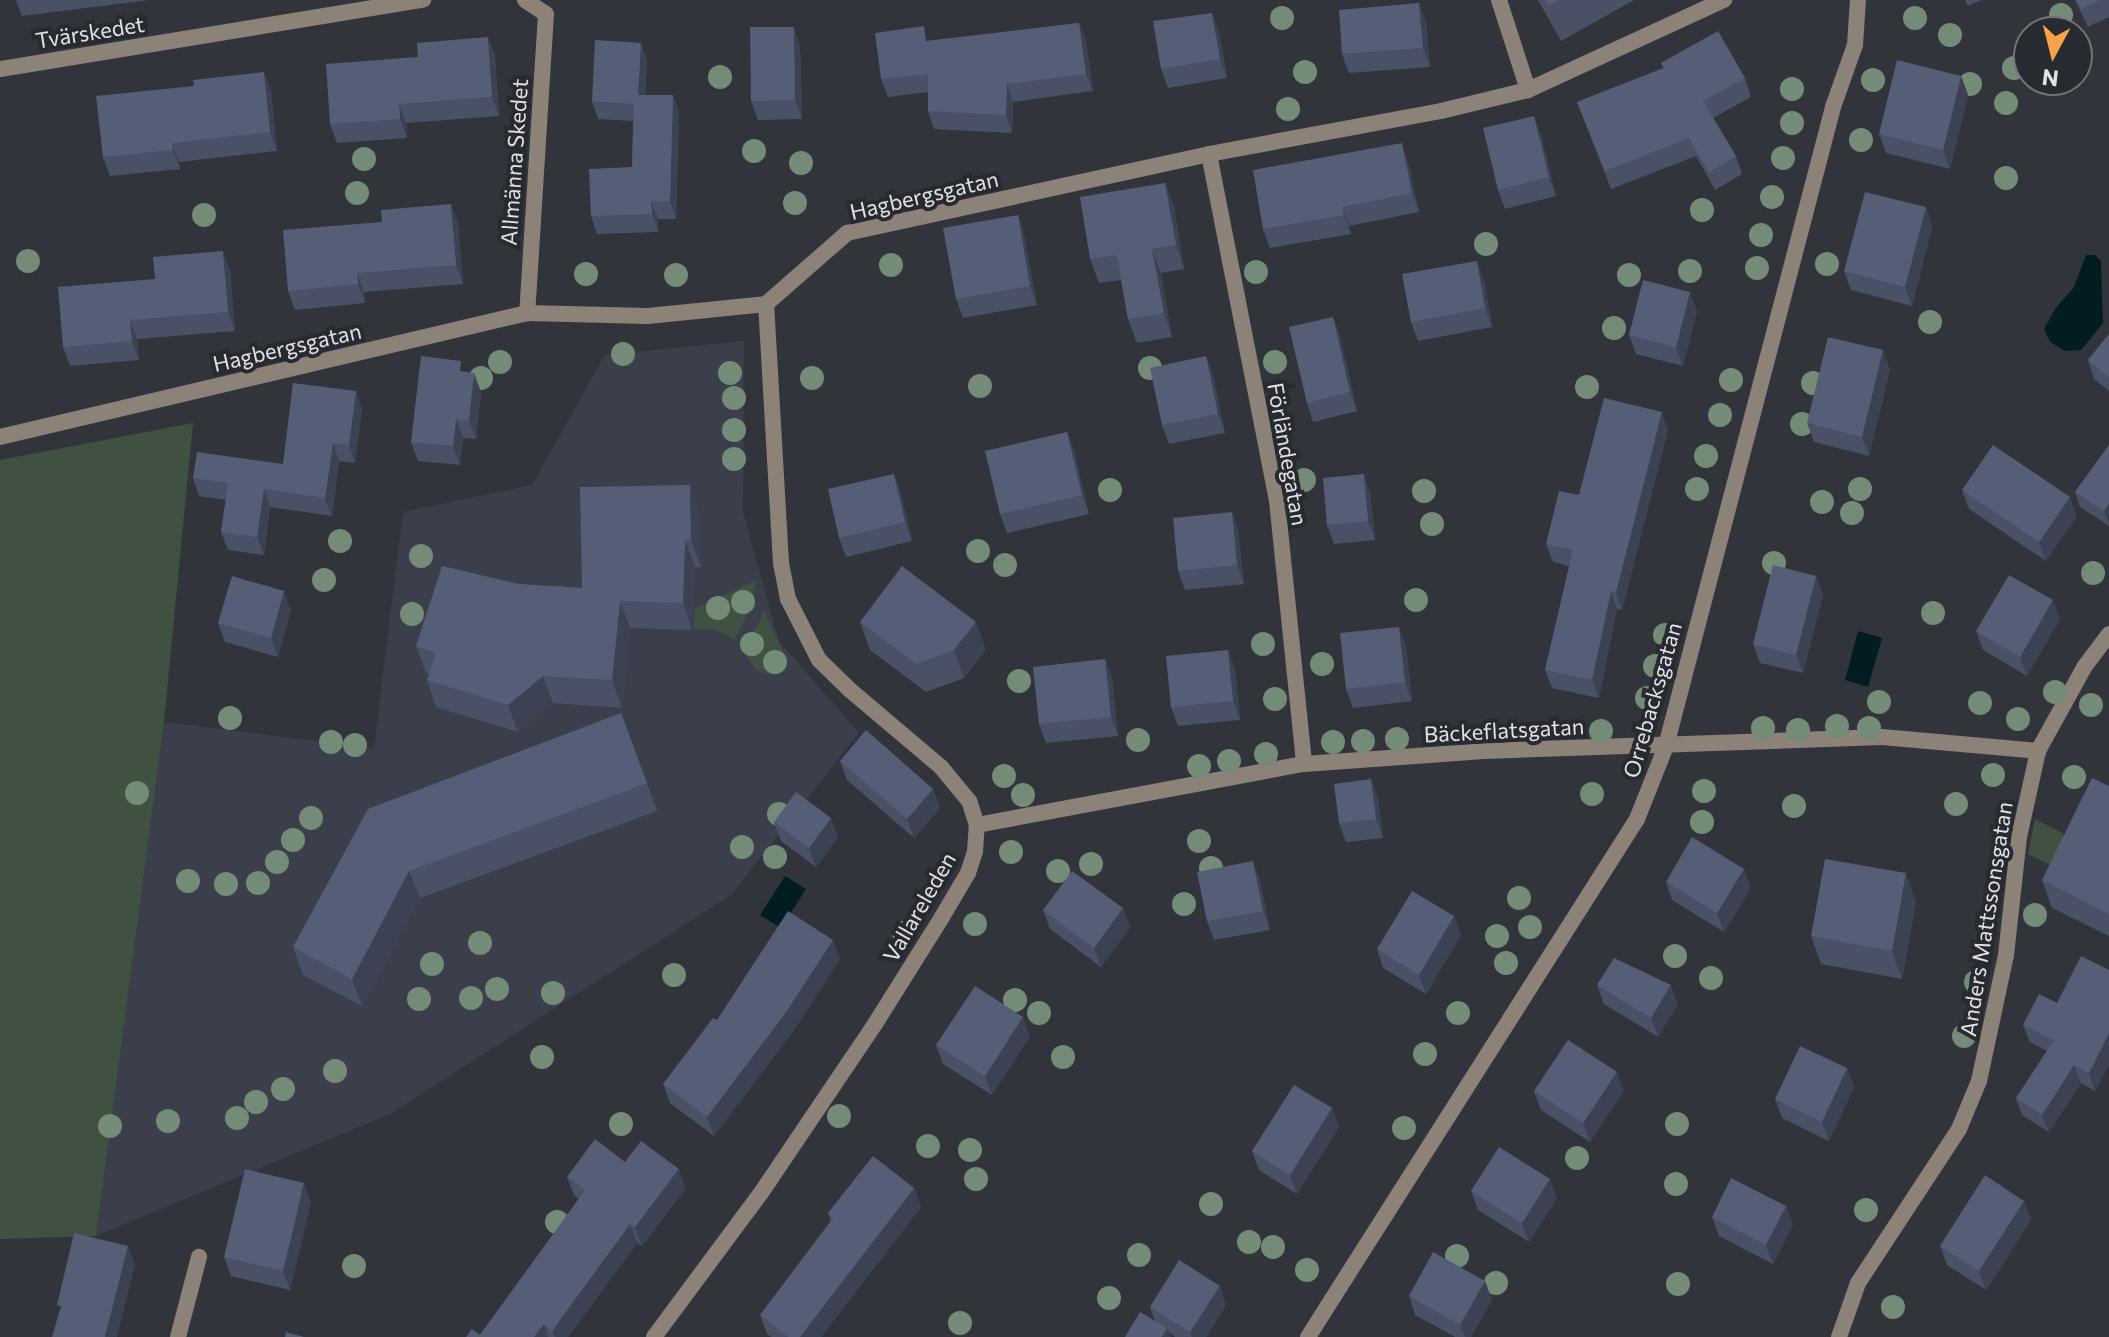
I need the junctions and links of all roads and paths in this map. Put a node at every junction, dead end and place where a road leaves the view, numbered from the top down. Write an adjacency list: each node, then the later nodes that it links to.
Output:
1 (423, 0): 6 (street, Tvärskedet)
2 (525, 0): 10 (street, Allmänna Skedet)
3 (1499, 0): 7 (street)
4 (1724, 0): 7 (street, Hagbergsgatan)
5 (1858, 0): 13 (street, Orrebacksgatan)
6 (0, 69)
7 (1528, 90): 8 (street, Hagbergsgatan)
8 (1209, 154): 9 (street, Hagbergsgatan); 15 (street, Förländegatan)
9 (766, 304): 10 (street, Hagbergsgatan); 16 (street)
10 (527, 313): 11 (street, Hagbergsgatan)
11 (0, 437)
12 (2109, 634): 14 (street, Anders Mattssonsgatan)
13 (1666, 746): 14 (street, Bäckeflatsgatan); 15 (street, Bäckeflatsgatan); 20 (street, Orrebacksgatan)
14 (2038, 751): 21 (street, Anders Mattssonsgatan)
15 (1304, 764): 16 (street, Bäckeflatsgatan)
16 (977, 825): 19 (street, Vallareleden)
17 (199, 1257): 18 (street)
18 (178, 1337)
19 (654, 1337)
20 (1308, 1337)
21 (1839, 1337)

